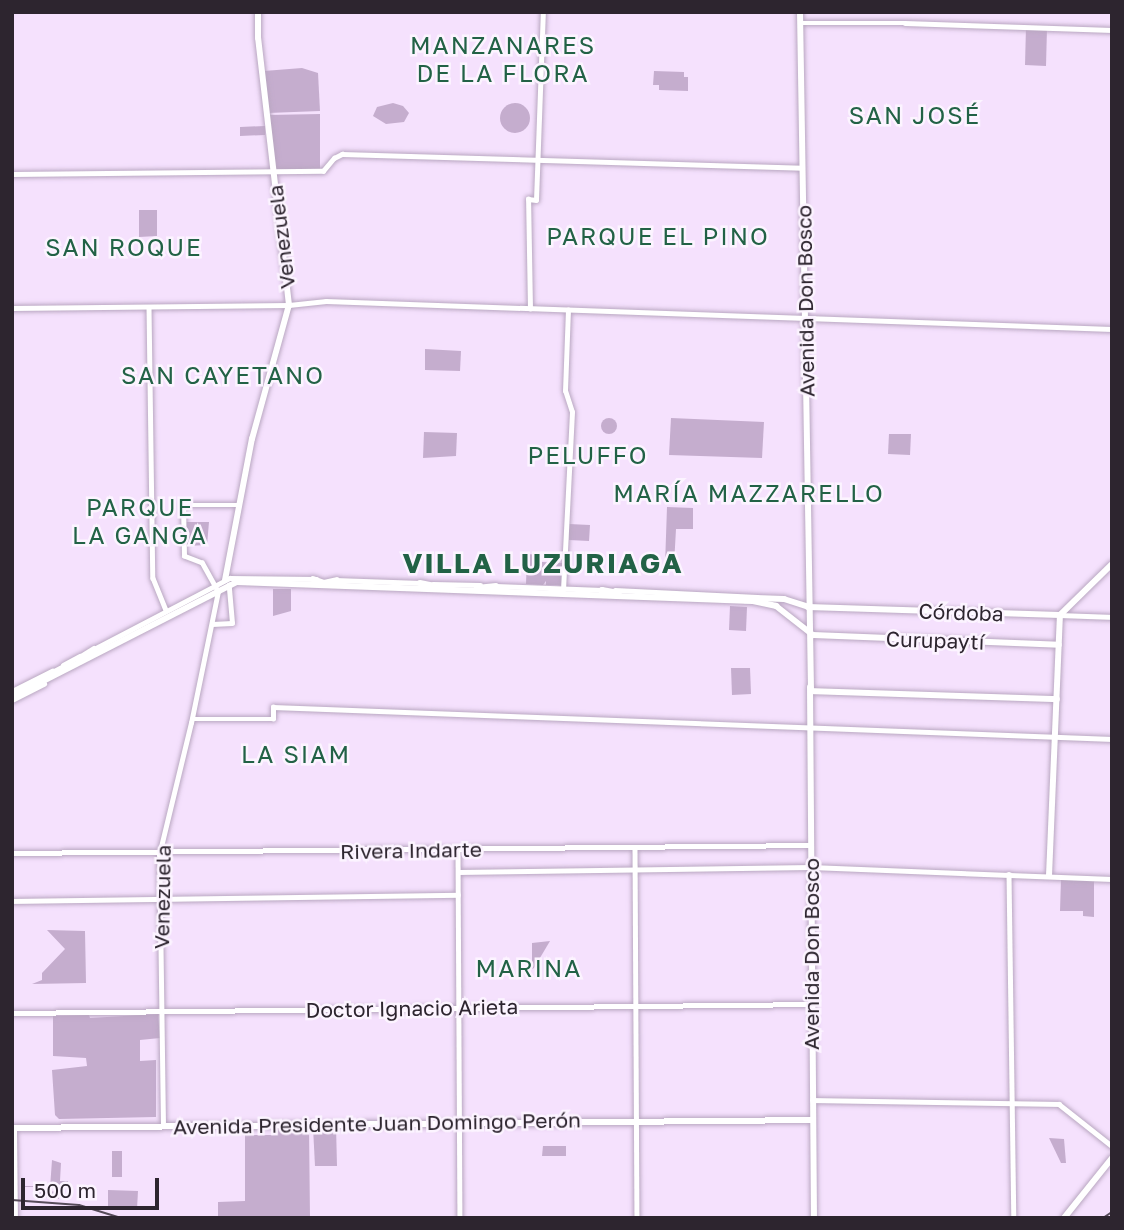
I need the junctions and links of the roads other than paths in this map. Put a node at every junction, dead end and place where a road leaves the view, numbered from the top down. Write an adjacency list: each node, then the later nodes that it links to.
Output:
1 (258, 12): 8 (main road, Venezuela)
2 (543, 12): 6 (street)
3 (800, 12): 4 (main road, Avenida Don Bosco)
4 (801, 23): 5 (street); 7 (main road, Avenida Don Bosco)
5 (1112, 30)
6 (538, 161): 7 (street); 8 (street); 13 (street)
7 (803, 168): 15 (main road, Avenida Don Bosco)
8 (273, 171): 9 (street); 10 (main road, Venezuela)
9 (12, 174)
10 (289, 305): 11 (street); 13 (street); 17 (main road, Venezuela)
11 (149, 307): 12 (street); 38 (street)
12 (12, 308)
13 (530, 309): 14 (street)
14 (568, 310): 15 (street); 31 (street)
15 (806, 318): 16 (street); 29 (main road, Avenida Don Bosco)
16 (1112, 329)
17 (238, 505): 21 (main road, Venezuela); 26 (street)
18 (1112, 566): 39 (main road)
19 (313, 579): 20 (street); 21 (street); 22 (main road)
20 (337, 580): 22 (main road); 23 (street)
21 (228, 583): 22 (main road); 23 (main road); 26 (main road); 28 (street); 41 (street)
22 (324, 583): 25 (main road)
23 (417, 586): 24 (street); 25 (main road); 28 (main road); 31 (main road)
24 (496, 586): 27 (main road); 31 (street)
25 (437, 587): 27 (main road)
26 (216, 588): 38 (main road); 41 (street, Venezuela); 48 (street); 48 (main road)
27 (473, 588): 31 (main road)
28 (396, 590): 31 (street)
29 (810, 590): 34 (main road); 37 (main road, Avenida Don Bosco)
30 (602, 591): 31 (main road); 32 (main road); 33 (street)
31 (560, 592): 32 (main road); 36 (street)
32 (638, 596): 33 (main road)
33 (689, 596): 35 (main road); 36 (main road)
34 (784, 599): 35 (main road); 37 (main road, Córdoba)
35 (761, 600): 36 (street); 42 (main road)
36 (672, 601)
37 (809, 607): 39 (main road, Córdoba); 42 (main road, Avenida Don Bosco)
38 (166, 612): 43 (street); 43 (main road)
39 (1060, 615): 40 (street, Córdoba); 44 (main road)
40 (1112, 617)
41 (212, 624): 52 (street, Venezuela)
42 (810, 633): 44 (main road, Curupaytí); 49 (main road, Avenida Don Bosco)
43 (118, 637): 45 (street); 46 (main road)
44 (1059, 645): 51 (main road)
45 (94, 649): 46 (main road); 47 (street)
46 (73, 662): 47 (main road)
47 (62, 667): 50 (street); 50 (main road)
48 (28, 691): 50 (main road)
49 (811, 691): 51 (main road); 53 (main road, Avenida Don Bosco)
50 (12, 696)
51 (1057, 699): 54 (main road)
52 (192, 719): 53 (street); 59 (street, Venezuela)
53 (811, 727): 54 (street); 56 (main road, Avenida Don Bosco)
54 (1055, 737): 55 (street); 65 (main road)
55 (1112, 738)
56 (810, 845): 57 (street, Rivera Indarte); 61 (main road, Avenida Don Bosco)
57 (635, 847): 58 (street, Rivera Indarte); 62 (street)
58 (458, 849): 59 (street, Rivera Indarte); 63 (street)
59 (159, 852): 60 (street, Rivera Indarte); 68 (street, Venezuela)
60 (12, 853)
61 (811, 867): 62 (street); 64 (street); 70 (main road, Avenida Don Bosco)
62 (636, 870): 63 (street); 71 (street)
63 (458, 872): 67 (street)
64 (1009, 874): 65 (street); 76 (street)
65 (1049, 876): 66 (street)
66 (1112, 879)
67 (458, 895): 68 (street); 72 (street)
68 (159, 900): 69 (street); 73 (street, Venezuela)
69 (12, 901)
70 (812, 1004): 71 (street, Doctor Ignacio Arieta); 75 (main road, Avenida Don Bosco)
71 (637, 1005): 72 (street, Doctor Ignacio Arieta); 78 (street)
72 (459, 1007): 73 (street, Doctor Ignacio Arieta); 79 (street)
73 (161, 1011): 74 (street, Doctor Ignacio Arieta); 80 (street, Venezuela)
74 (12, 1013)
75 (812, 1100): 76 (street); 77 (main road, Avenida Don Bosco)
76 (1012, 1103): 82 (street); 88 (street)
77 (813, 1120): 78 (main road, Avenida Presidente Juan Domingo Perón); 87 (main road, Avenida Don Bosco)
78 (637, 1121): 79 (main road, Avenida Presidente Juan Domingo Perón); 86 (street)
79 (459, 1122): 80 (main road, Avenida Presidente Juan Domingo Perón); 85 (street)
80 (163, 1125): 81 (main road, Avenida Presidente Juan Domingo Perón)
81 (13, 1128): 84 (main road)
82 (1112, 1146)
83 (1112, 1158): 89 (main road)
84 (15, 1218)
85 (460, 1218)
86 (637, 1218)
87 (814, 1218)
88 (1014, 1218)
89 (1064, 1218)

